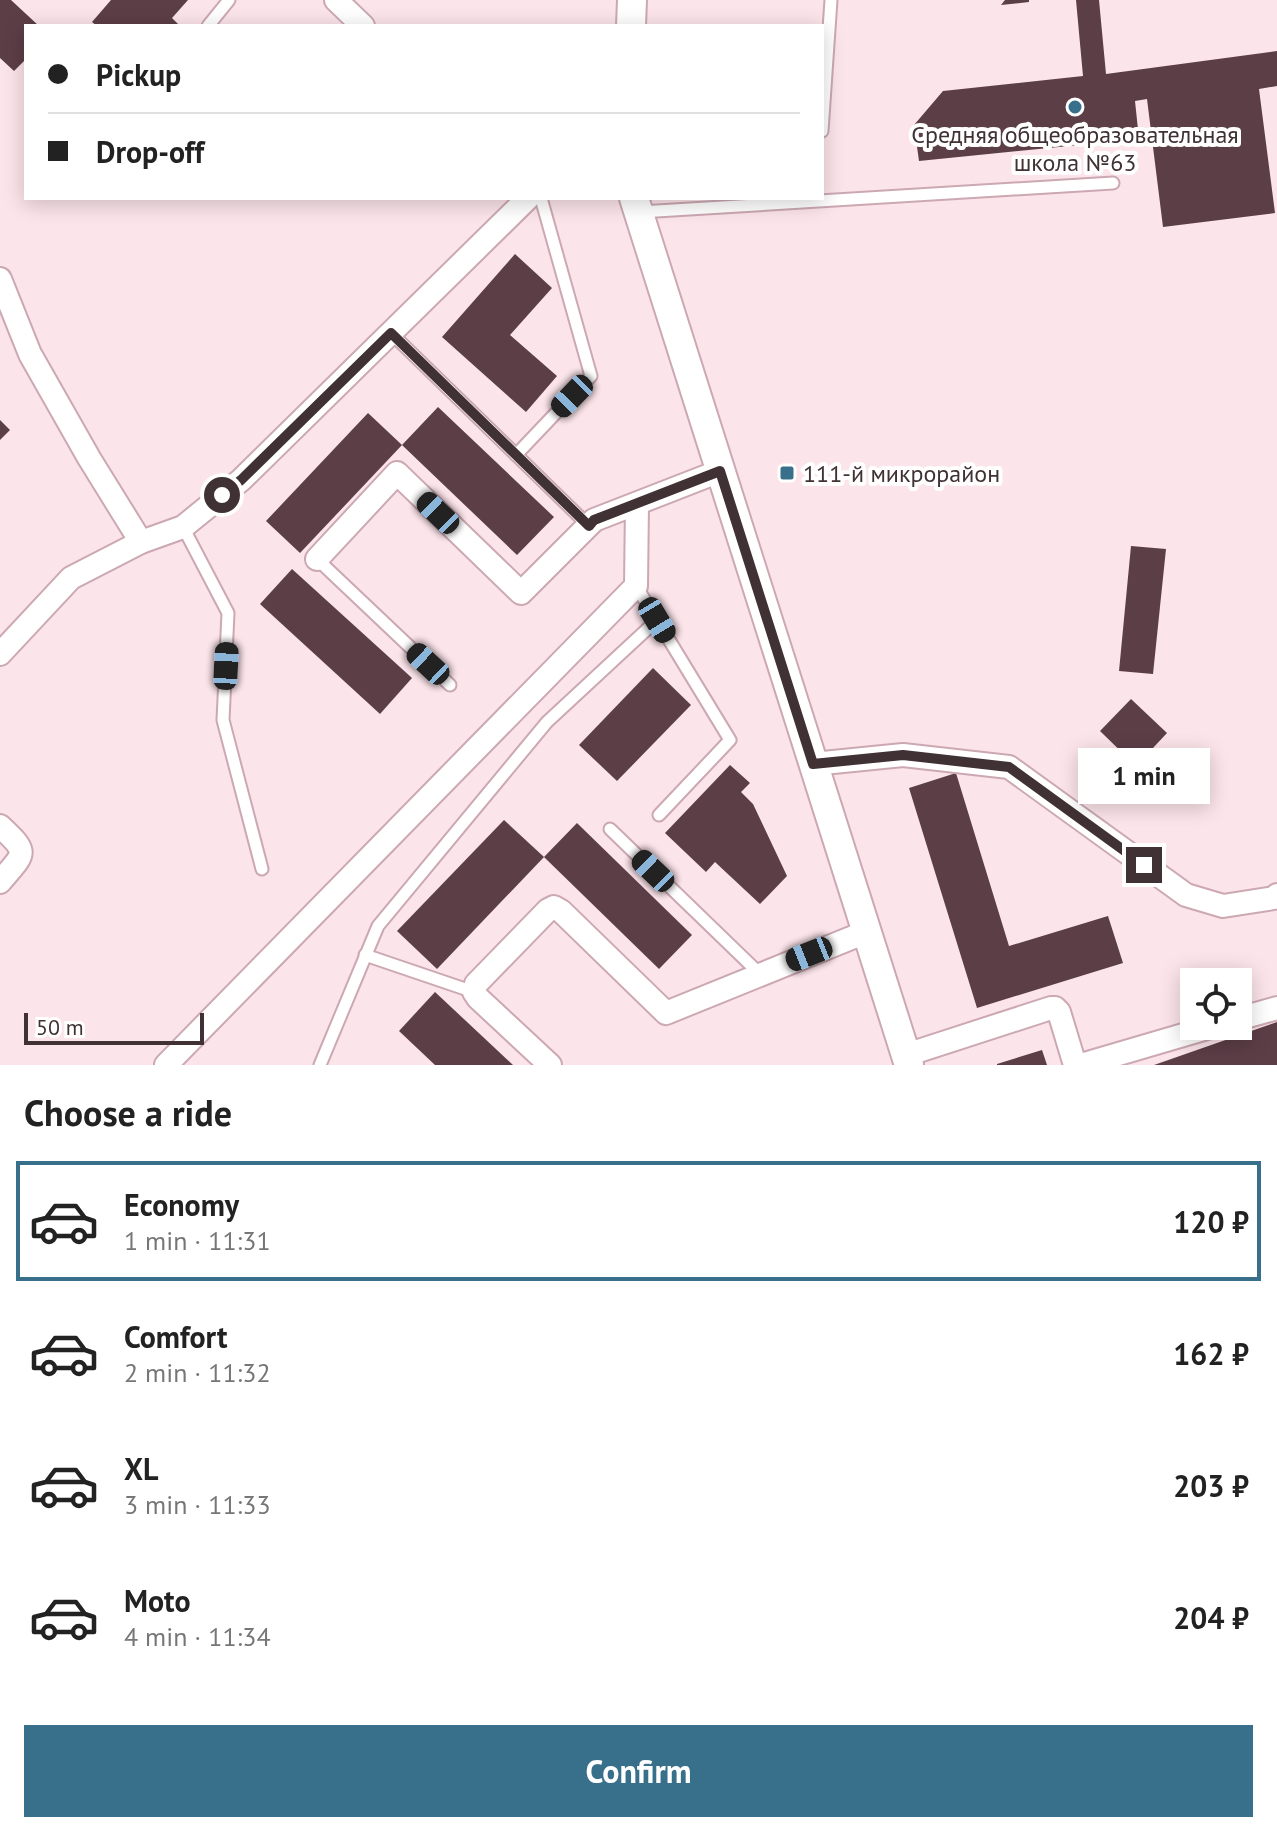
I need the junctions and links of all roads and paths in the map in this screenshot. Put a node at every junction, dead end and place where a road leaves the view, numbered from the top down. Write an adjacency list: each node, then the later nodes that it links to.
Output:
1 (229, 0): 5 (lane)
2 (336, 0): 6 (street)
3 (632, 0): 7 (street)
4 (831, 0): 8 (lane)
5 (210, 24)
6 (361, 24)
7 (631, 24)
8 (824, 102)
9 (1113, 183): 13 (lane)
10 (526, 200): 16 (street)
11 (542, 200): 17 (lane)
12 (817, 200): 14 (lane)
13 (824, 200)
14 (637, 205): 18 (street)
15 (0, 279): 22 (street)
16 (391, 333): 17 (lane); 21 (street)
17 (516, 455): 20 (lane)
18 (720, 471): 19 (street); 28 (street)
19 (637, 504): 20 (street); 24 (street)
20 (589, 526): 23 (street)
21 (183, 527): 22 (street); 32 (lane)
22 (141, 542): 26 (street)
23 (317, 559): 27 (lane)
24 (636, 586): 25 (lane); 43 (street)
25 (657, 620): 29 (lane); 36 (lane)
26 (0, 654)
27 (450, 685)
28 (813, 764): 34 (street); 35 (street)
29 (659, 815)
30 (0, 826): 33 (street)
31 (610, 829): 37 (lane)
32 (262, 869)
33 (0, 882)
34 (1277, 895)
35 (866, 932): 37 (street); 42 (street)
36 (365, 955): 38 (lane); 44 (lane)
37 (760, 974): 38 (street)
38 (474, 992): 45 (street)
39 (1277, 1008): 40 (street)
40 (1252, 1015)
41 (1180, 1036): 46 (street)
42 (908, 1060): 46 (street)
43 (166, 1065)
44 (320, 1065)
45 (550, 1065)
46 (1078, 1065)

